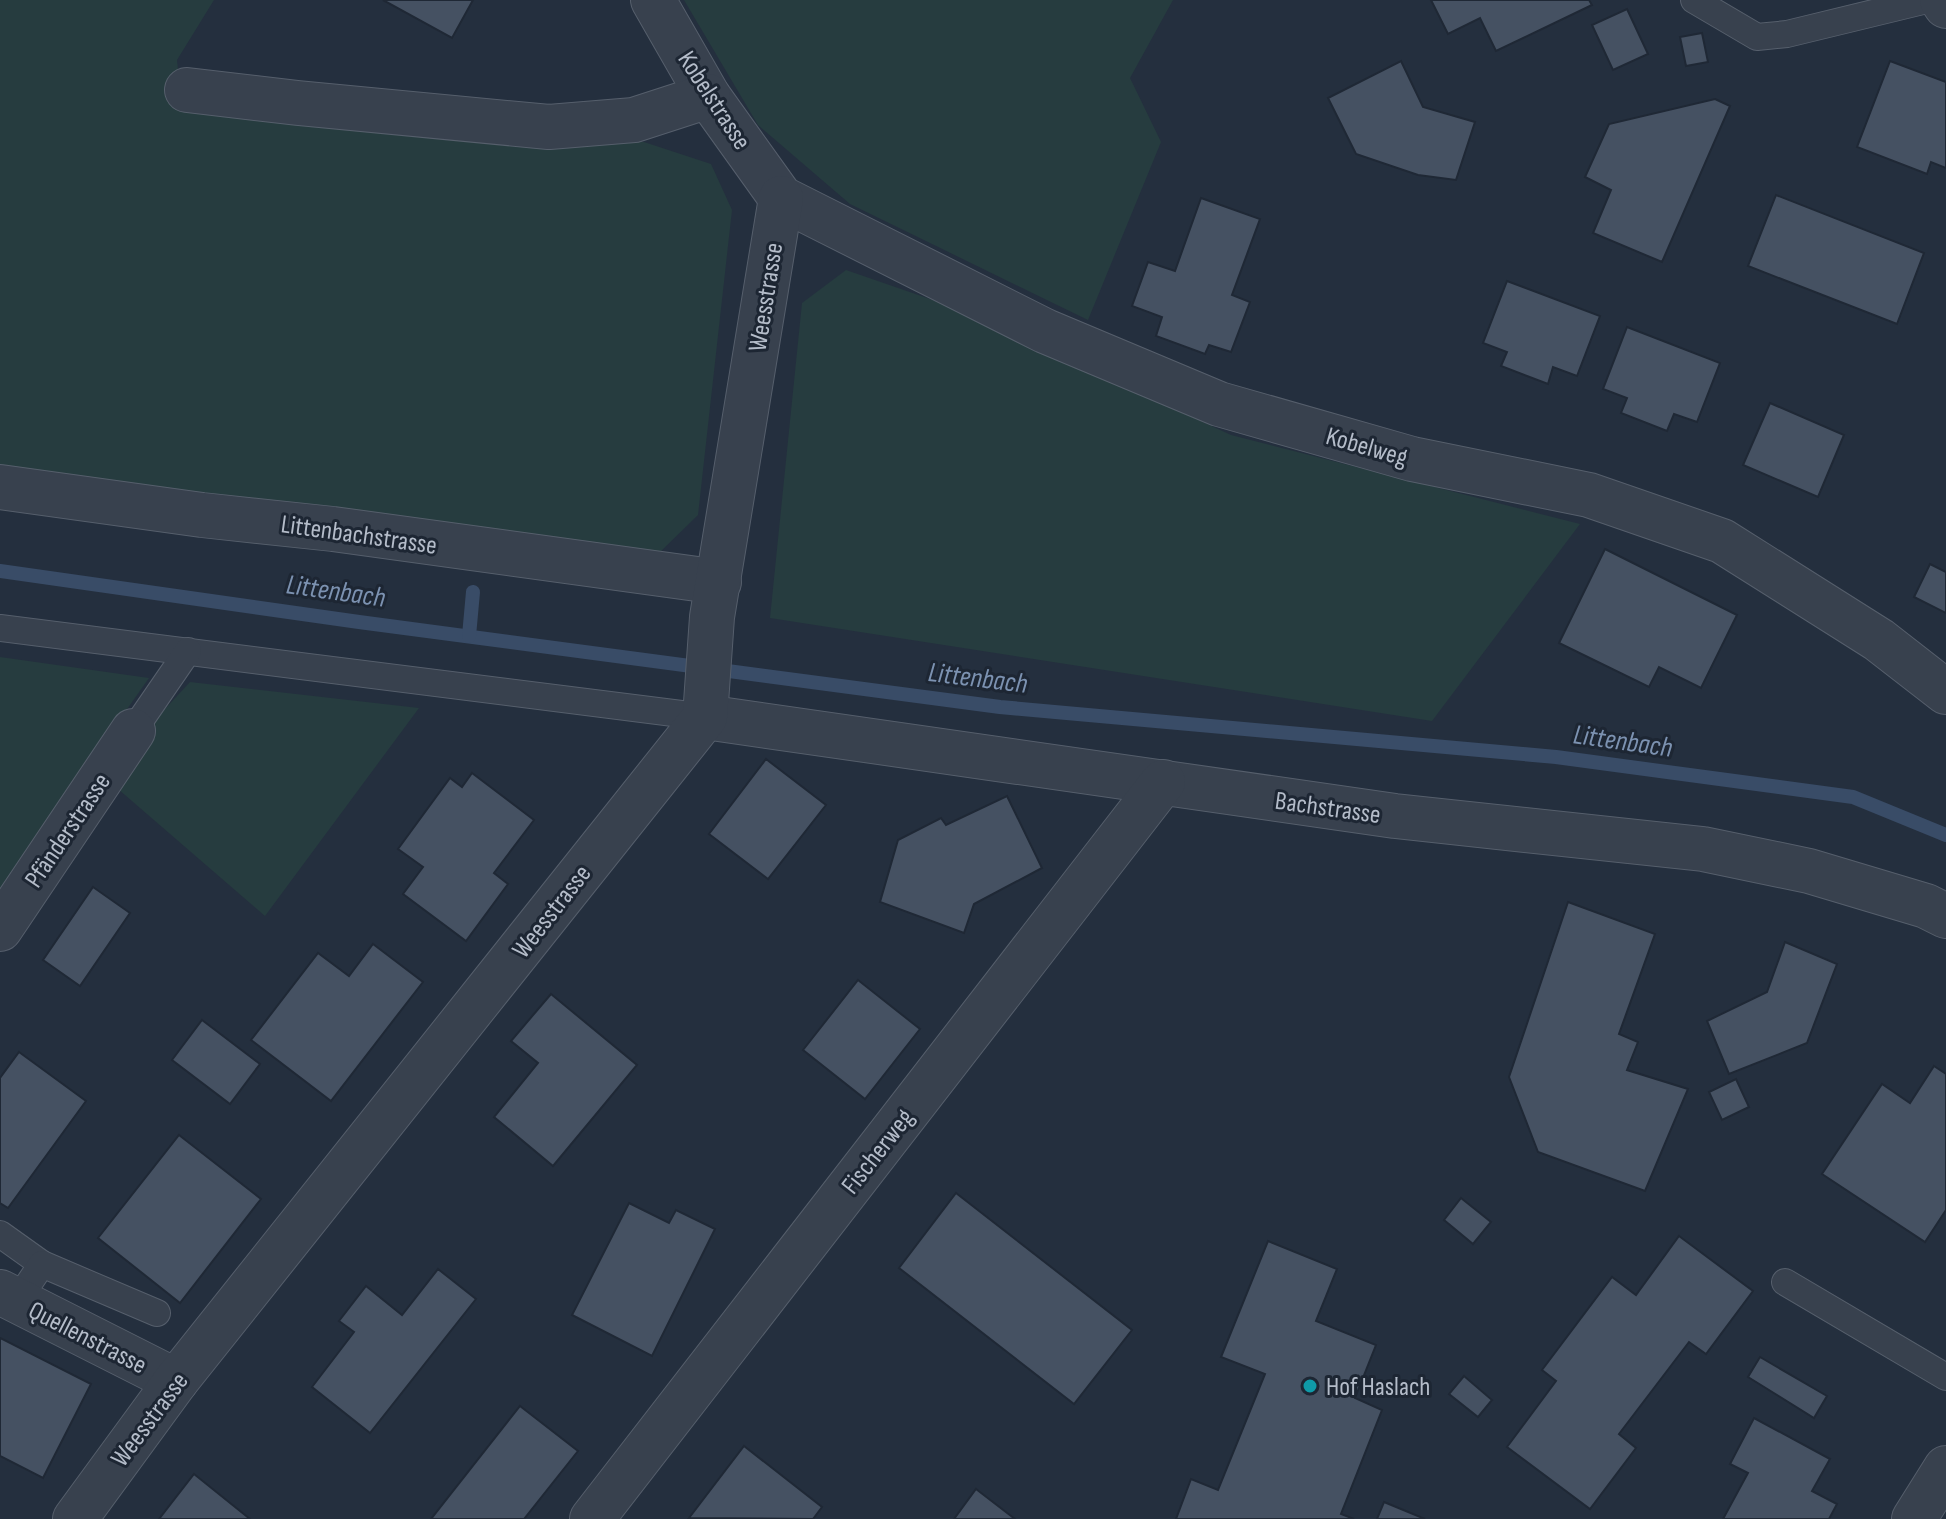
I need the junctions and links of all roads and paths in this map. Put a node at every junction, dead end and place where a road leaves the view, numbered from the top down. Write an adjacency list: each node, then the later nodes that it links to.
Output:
1 (653, 0): 7 (street, Kobelstrasse)
2 (1694, 0): 3 (lane)
3 (1927, 0)
4 (1942, 0): 5 (street)
5 (1946, 6)
6 (187, 90): 7 (street)
7 (708, 96): 8 (street, Kobelstrasse)
8 (781, 198): 10 (street, Weesstrasse); 13 (street, Kobelweg)
9 (0, 487): 10 (street, Littenbachstrasse)
10 (716, 600): 14 (street, Weesstrasse)
11 (0, 628): 12 (lane)
12 (188, 651): 14 (lane); 15 (lane)
13 (1946, 692)
14 (705, 707): 16 (street, Bachstrasse); 25 (street, Weesstrasse)
15 (133, 731): 18 (street, Pfänderstrasse)
16 (1163, 782): 17 (street, Bachstrasse); 28 (street, Fischerweg)
17 (1946, 916)
18 (0, 929)
19 (0, 1234): 20 (lane)
20 (42, 1264): 22 (lane); 23 (lane)
21 (1785, 1282): 24 (lane)
22 (8, 1296): 25 (street, Quellenstrasse)
23 (157, 1313)
24 (1946, 1377)
25 (176, 1381): 27 (street, Weesstrasse)
26 (1946, 1468): 29 (street)
27 (75, 1519)
28 (592, 1519)
29 (1914, 1519)

